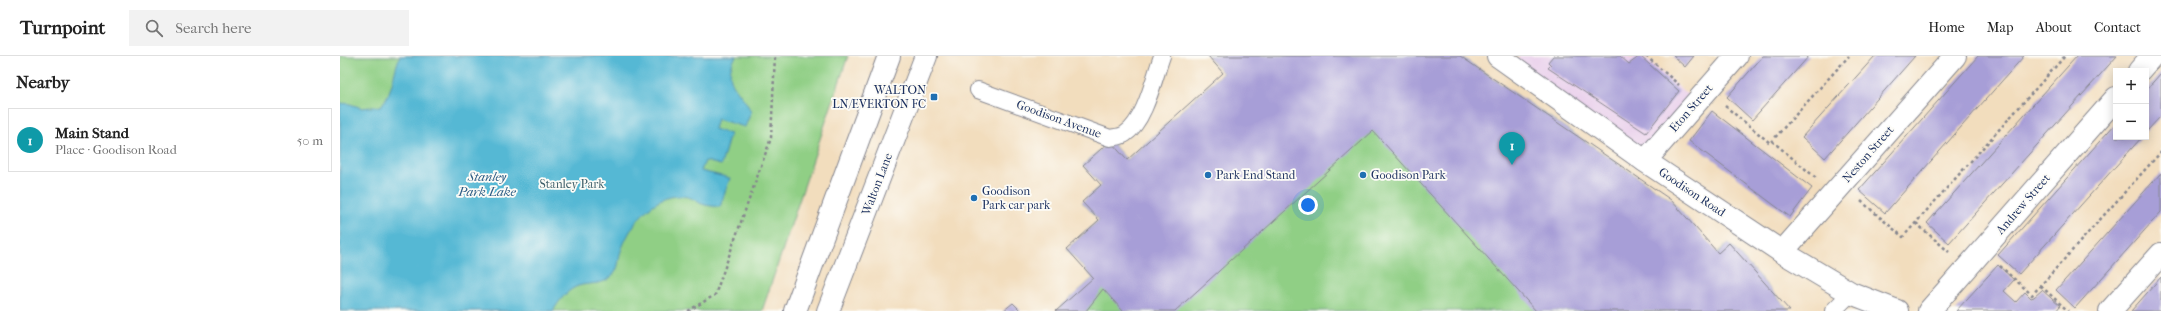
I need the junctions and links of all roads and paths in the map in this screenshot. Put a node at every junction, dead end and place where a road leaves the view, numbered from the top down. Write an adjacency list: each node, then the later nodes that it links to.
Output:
1 (775, 56): 29 (path)
2 (889, 56): 27 (main road)
3 (926, 56): 30 (main road, Walton Lane)
4 (1162, 56): 13 (lane, Goodison Avenue)
5 (1646, 56): 14 (path)
6 (1737, 56): 14 (main road, Eton Street)
7 (1849, 56): 16 (path)
8 (1955, 56): 19 (main road, Neston Street)
9 (2066, 56): 20 (path)
10 (2152, 56): 12 (main road)
11 (1510, 59): 18 (main road, Goodison Road)
12 (2142, 68)
13 (978, 90)
14 (1702, 96): 16 (path); 18 (main road, Eton Street)
15 (2113, 101): 21 (main road, Andrew Street)
16 (1772, 141): 19 (path)
17 (2161, 152): 25 (path)
18 (1646, 161): 22 (main road, Goodison Road)
19 (1838, 189): 20 (path); 22 (main road, Neston Street)
20 (1916, 223): 24 (path)
21 (1982, 251): 24 (main road, Andrew Street); 25 (path)
22 (1782, 252): 26 (main road, Goodison Road)
23 (2161, 254): 34 (main road)
24 (1967, 268): 32 (main road, Andrew Street)
25 (2041, 286): 33 (path)
26 (1851, 294): 28 (main road, Goodison Road); 31 (lane)
27 (800, 309)
28 (1895, 310)
29 (688, 311)
30 (828, 311)
31 (1833, 311)
32 (1929, 311)
33 (2068, 311)
34 (2110, 311)

